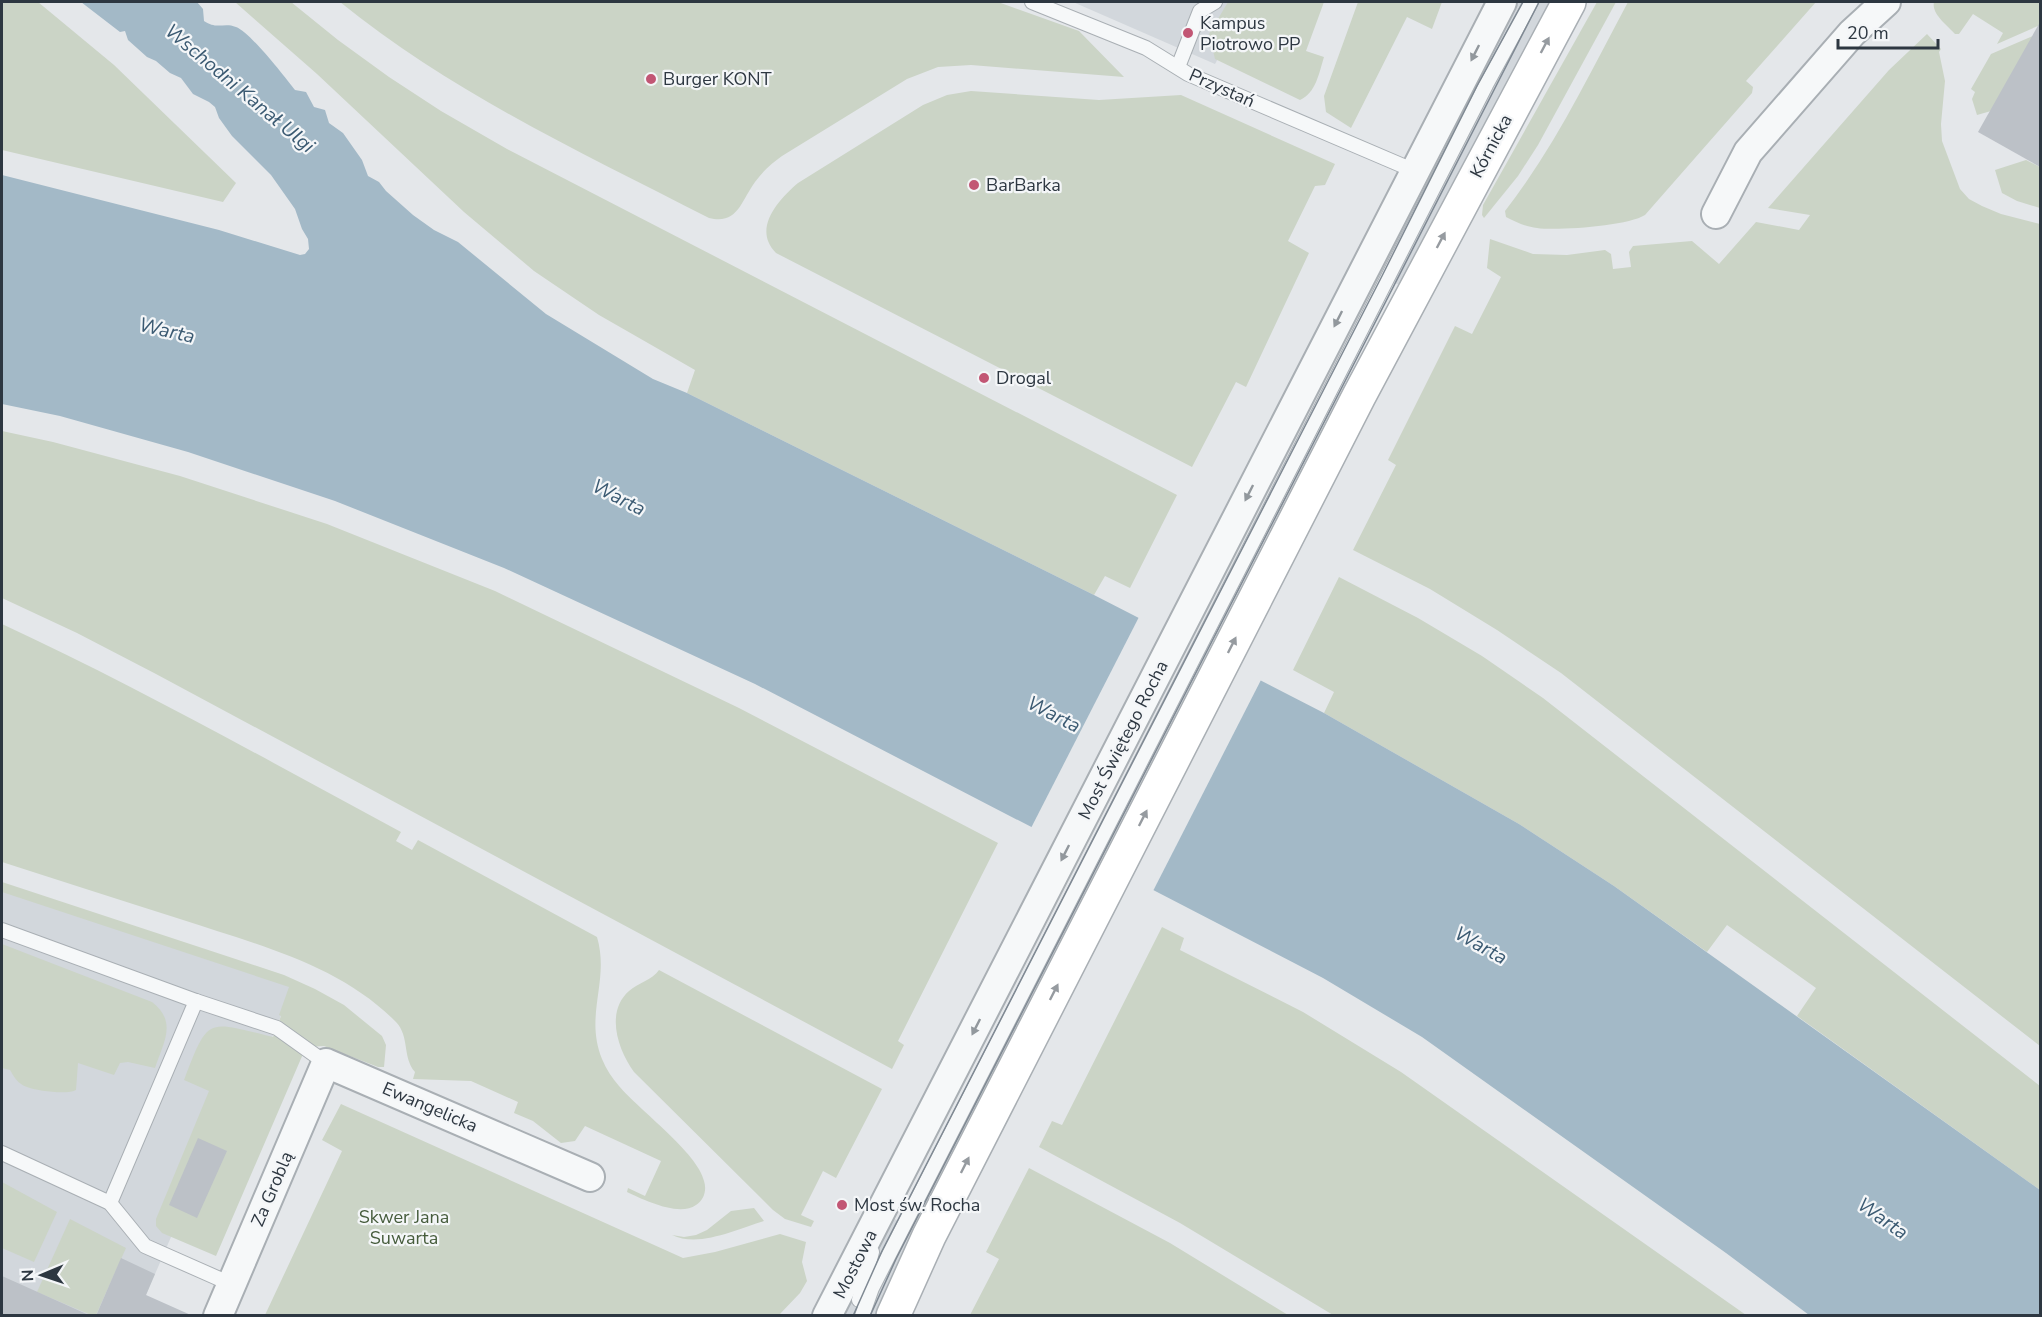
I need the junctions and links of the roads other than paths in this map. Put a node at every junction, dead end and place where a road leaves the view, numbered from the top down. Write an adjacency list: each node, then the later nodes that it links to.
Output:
1 (1032, 2): 7 (lane, Przystań)
2 (1215, 2): 7 (lane)
3 (1502, 2): 8 (street, one-way to 8)
4 (1531, 2): 10 (lane)
5 (1569, 2): 10 (street, Kórnicka, one-way to 5)
6 (1886, 2): 9 (street)
7 (1178, 67): 8 (lane, Przystań)
8 (1415, 171): 10 (street)
9 (1716, 214)
10 (1389, 279): 17 (street); 17 (street, Most Świętego Rocha, one-way to 17)
11 (2, 930): 12 (lane, Ewangelicka)
12 (196, 1001): 13 (lane, Ewangelicka); 16 (lane)
13 (326, 1063): 15 (street, Ewangelicka); 18 (street, Za Groblą)
14 (2, 1153): 16 (lane)
15 (590, 1177)
16 (110, 1203): 18 (lane)
17 (905, 1224): 19 (street); 21 (street, Mostowa); 22 (lane); 23 (lane)
18 (231, 1284): 20 (street, Za Groblą)
19 (888, 1311)
20 (218, 1316)
21 (827, 1316)
22 (855, 1316)
23 (862, 1316)

